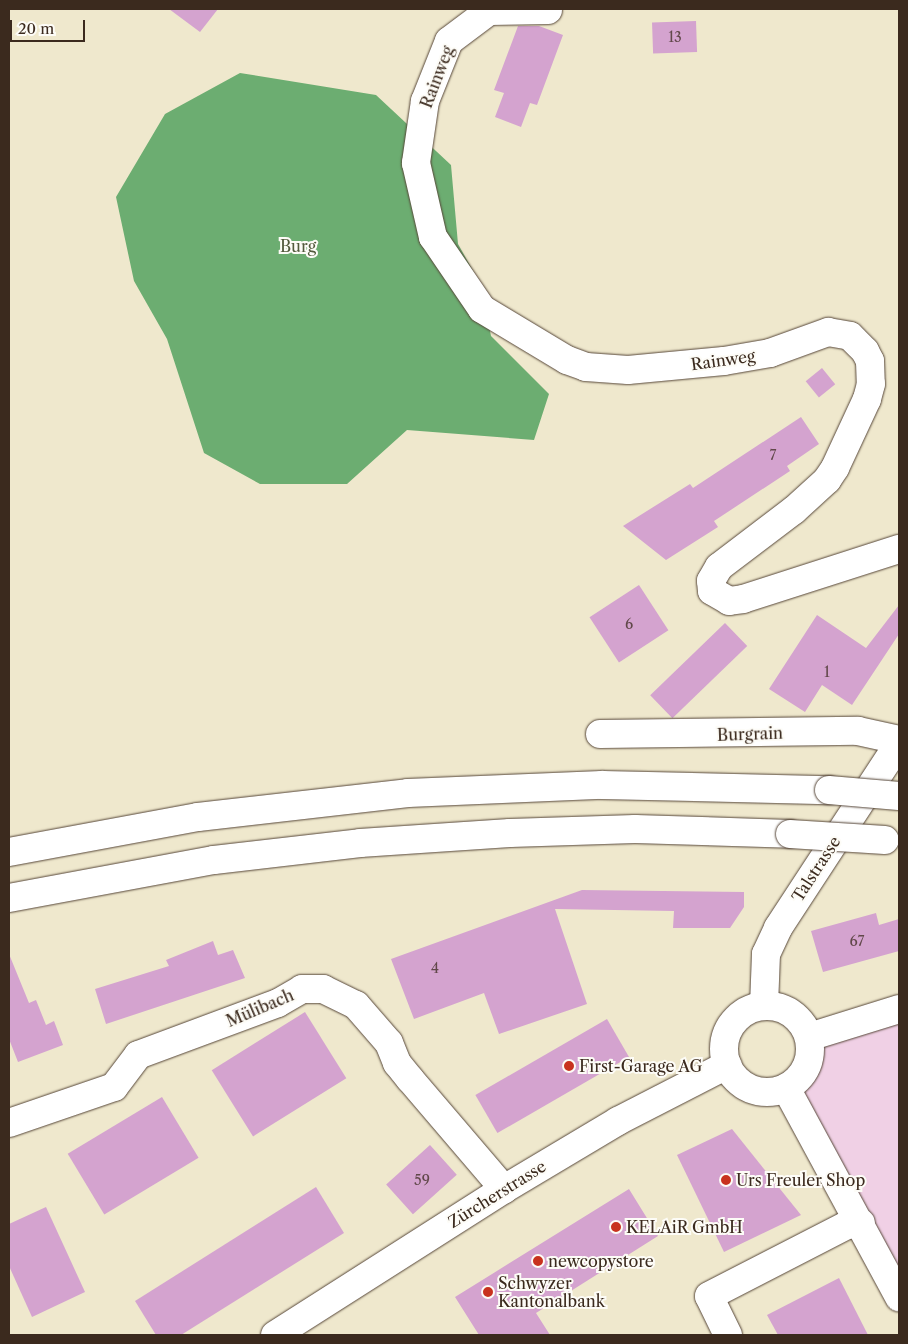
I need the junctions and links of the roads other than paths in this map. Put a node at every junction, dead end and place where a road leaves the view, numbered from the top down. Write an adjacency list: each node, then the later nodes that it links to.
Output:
1 (548, 10): 2 (main road, Rainweg)
2 (899, 549)
3 (600, 734): 4 (main road, Burgrain)
4 (899, 742): 9 (main road, Talstrasse)
5 (899, 796): 7 (main road, bridge)
6 (892, 841): 8 (main road, bridge)
7 (9, 852)
8 (9, 898)
9 (764, 1006): 11 (main road); 12 (main road)
10 (899, 1009): 11 (main road)
11 (809, 1037): 13 (main road)
12 (727, 1065): 13 (main road); 15 (main road, Zürcherstrasse)
13 (786, 1088): 16 (main road)
14 (9, 1123): 15 (main road, Mülibach)
15 (504, 1189): 18 (main road, Zürcherstrasse)
16 (861, 1223): 17 (main road); 19 (main road)
17 (899, 1297)
18 (275, 1335)
19 (728, 1335)

